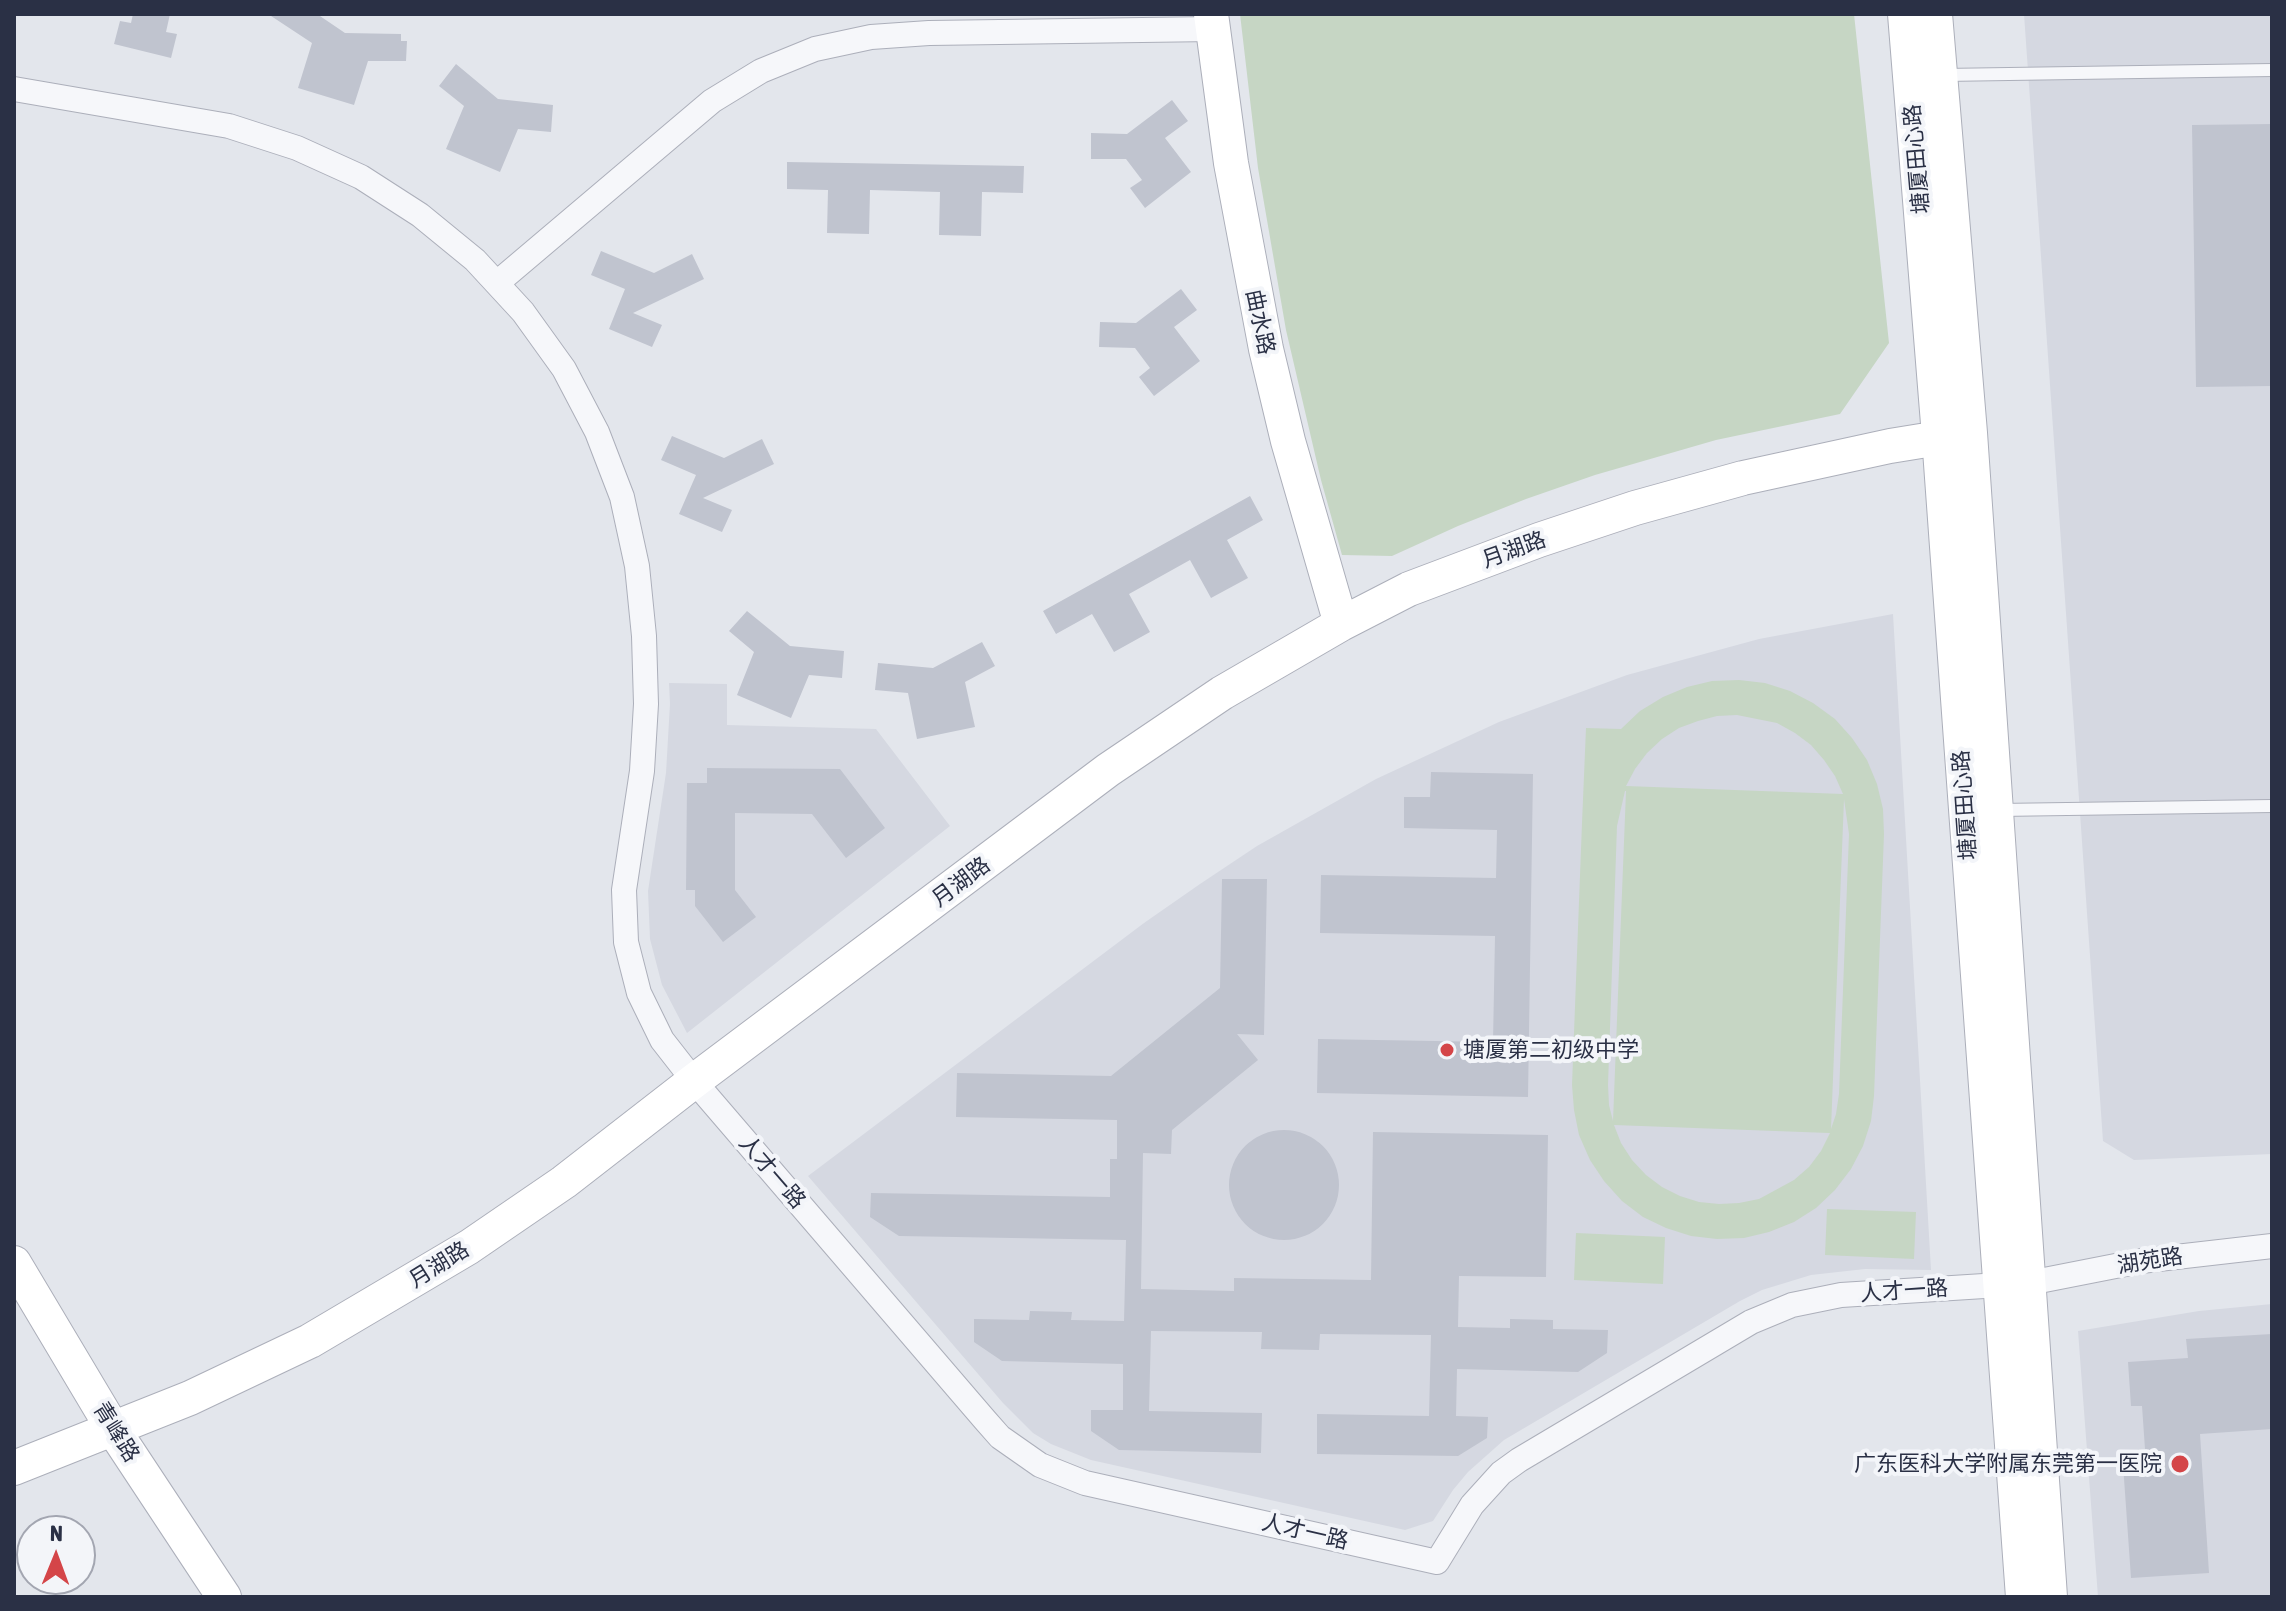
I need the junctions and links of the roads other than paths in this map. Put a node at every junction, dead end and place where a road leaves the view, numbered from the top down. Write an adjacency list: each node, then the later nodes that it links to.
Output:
1 (1905, 14): 8 (street, 塘厦田心路)
2 (1935, 14): 5 (street, 塘厦田心路)
3 (1212, 22): 7 (street); 9 (street, 曲水路)
4 (2272, 70): 5 (lane)
5 (1940, 75): 8 (street, 塘厦田心路)
6 (14, 89): 7 (street)
7 (497, 283): 12 (street)
8 (1954, 435): 9 (street, 月湖路); 11 (street, 塘厦田心路); 15 (street, 塘厦田心路)
9 (1341, 624): 12 (street, 月湖路)
10 (2272, 806): 11 (lane)
11 (1996, 810): 15 (street, 塘厦田心路)
12 (694, 1081): 15 (street, 人才一路); 16 (street, 月湖路)
13 (2272, 1246): 15 (street, 湖苑路)
14 (14, 1263): 16 (street, 青峰路)
15 (2014, 1284): 19 (street, 塘厦田心路); 20 (street, 塘厦田心路)
16 (113, 1429): 17 (street, 月湖路); 18 (street, 青峰路)
17 (14, 1468)
18 (224, 1597)
19 (2023, 1597)
20 (2050, 1597)

